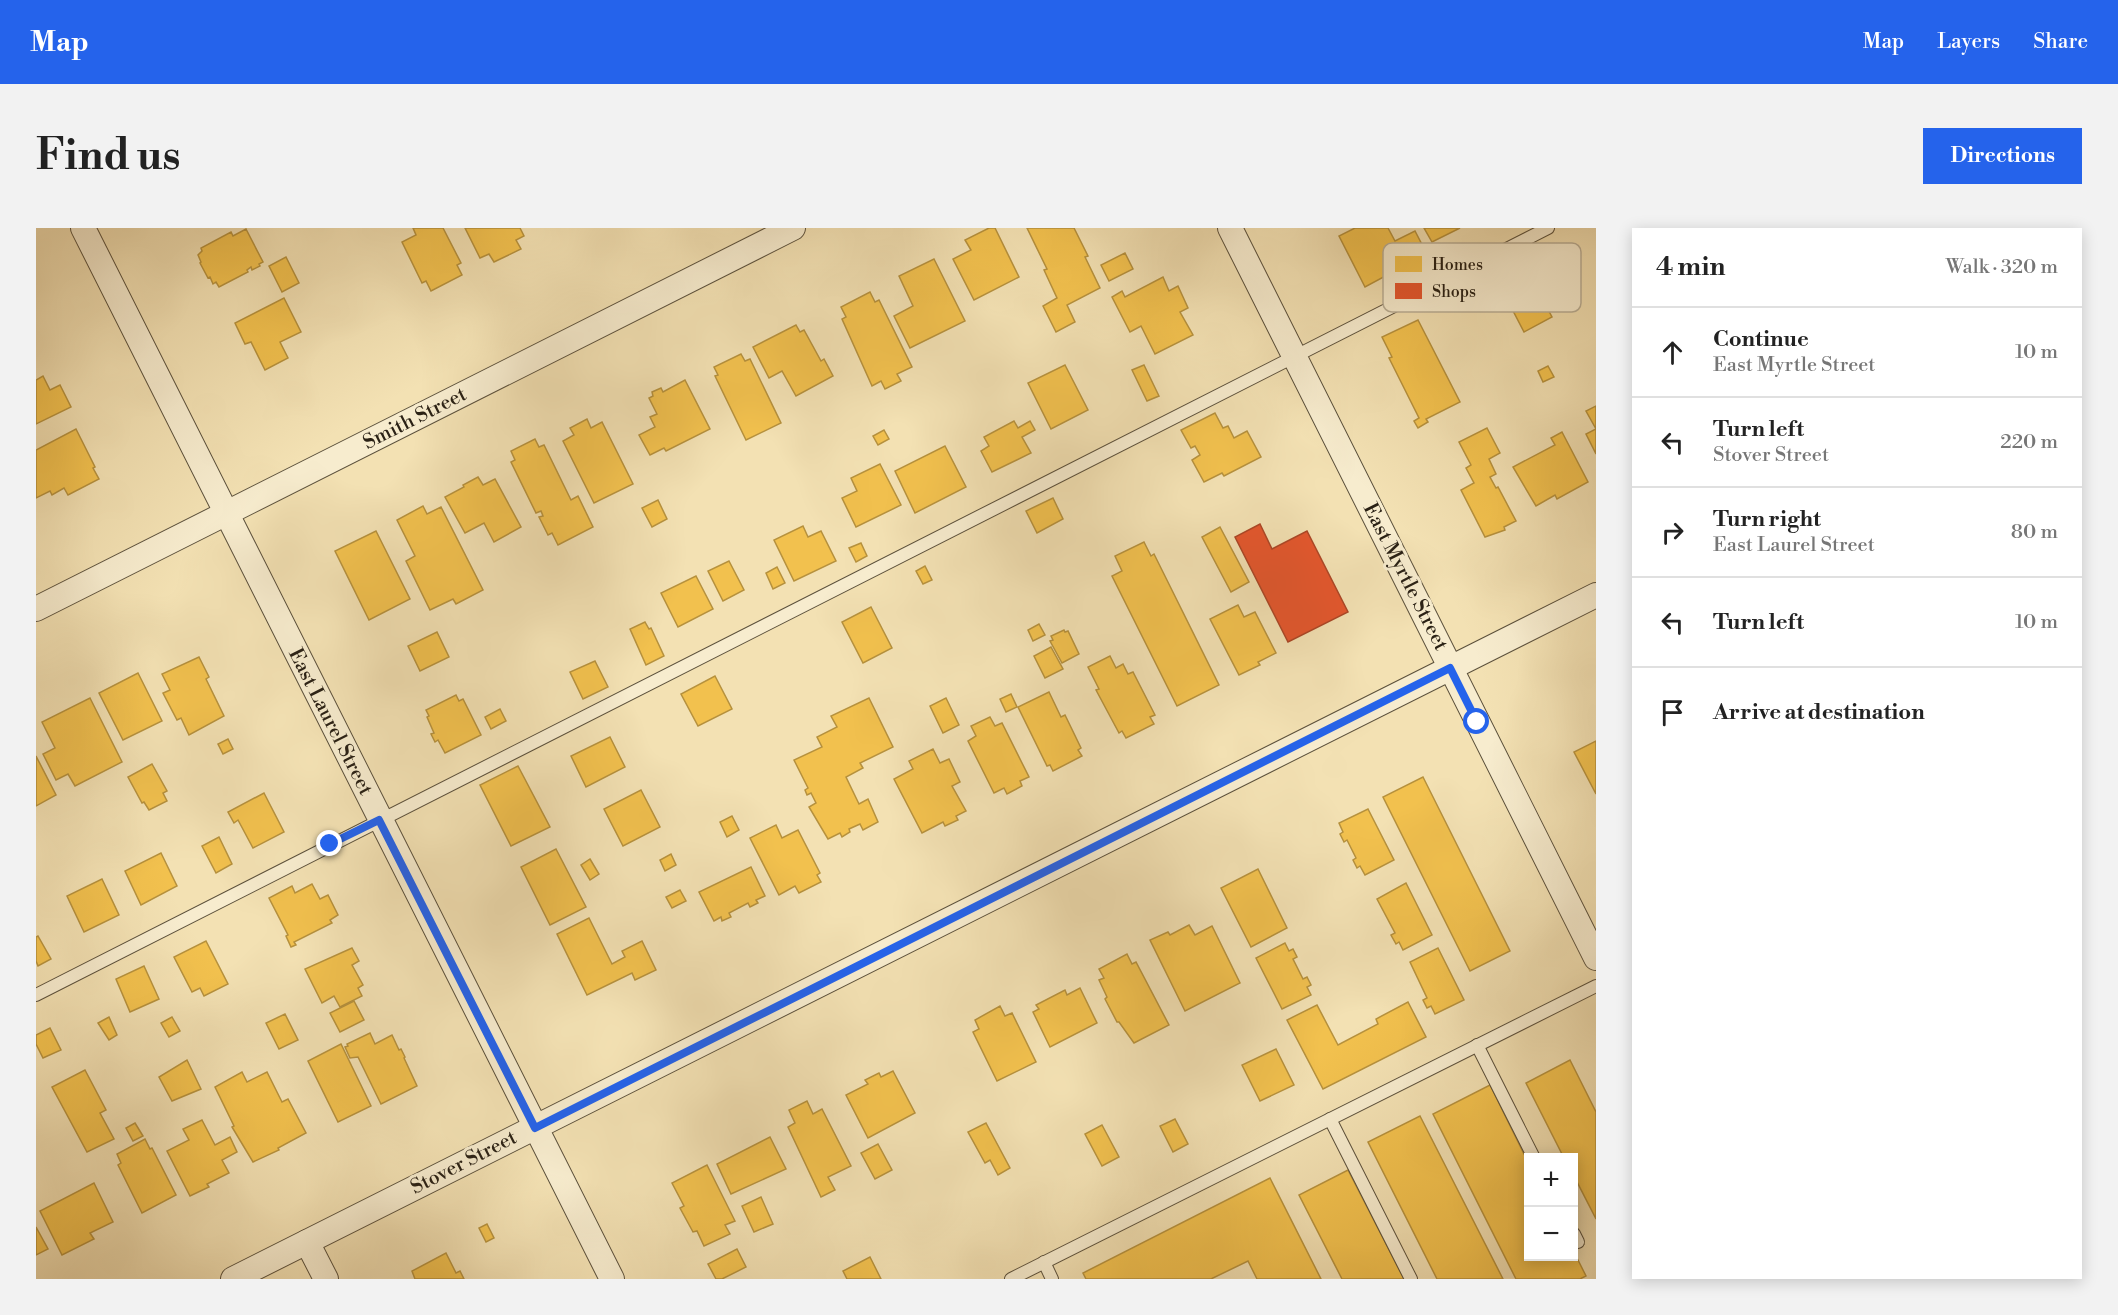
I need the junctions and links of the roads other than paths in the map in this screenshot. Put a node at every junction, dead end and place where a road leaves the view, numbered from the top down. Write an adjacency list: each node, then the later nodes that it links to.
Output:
1 (83, 228): 8 (street, East Laurel Street)
2 (793, 228): 8 (street, Smith Street)
3 (1230, 228): 7 (street, East Myrtle Street)
4 (1548, 228): 5 (lane)
5 (1518, 243)
6 (1383, 311): 7 (lane)
7 (1294, 356): 11 (street, East Myrtle Street); 12 (lane)
8 (226, 514): 10 (street, Smith Street); 12 (street, East Laurel Street)
9 (1596, 595): 11 (street, Stover Street)
10 (36, 609)
11 (1450, 668): 13 (street, East Myrtle Street); 18 (street, Stover Street)
12 (379, 820): 15 (lane); 18 (street, East Laurel Street)
13 (1596, 958)
14 (1596, 986): 16 (lane)
15 (36, 995)
16 (1477, 1045): 17 (lane); 19 (lane)
17 (1330, 1119): 21 (lane); 27 (lane)
18 (535, 1128): 20 (street, Stover Street); 24 (street, East Laurel Street)
19 (1531, 1153)
20 (307, 1242): 22 (street, Stover Street); 23 (street)
21 (1044, 1262): 25 (lane); 26 (lane)
22 (233, 1279)
23 (326, 1279)
24 (612, 1279)
25 (1011, 1279)
26 (1052, 1279)
27 (1411, 1279)

